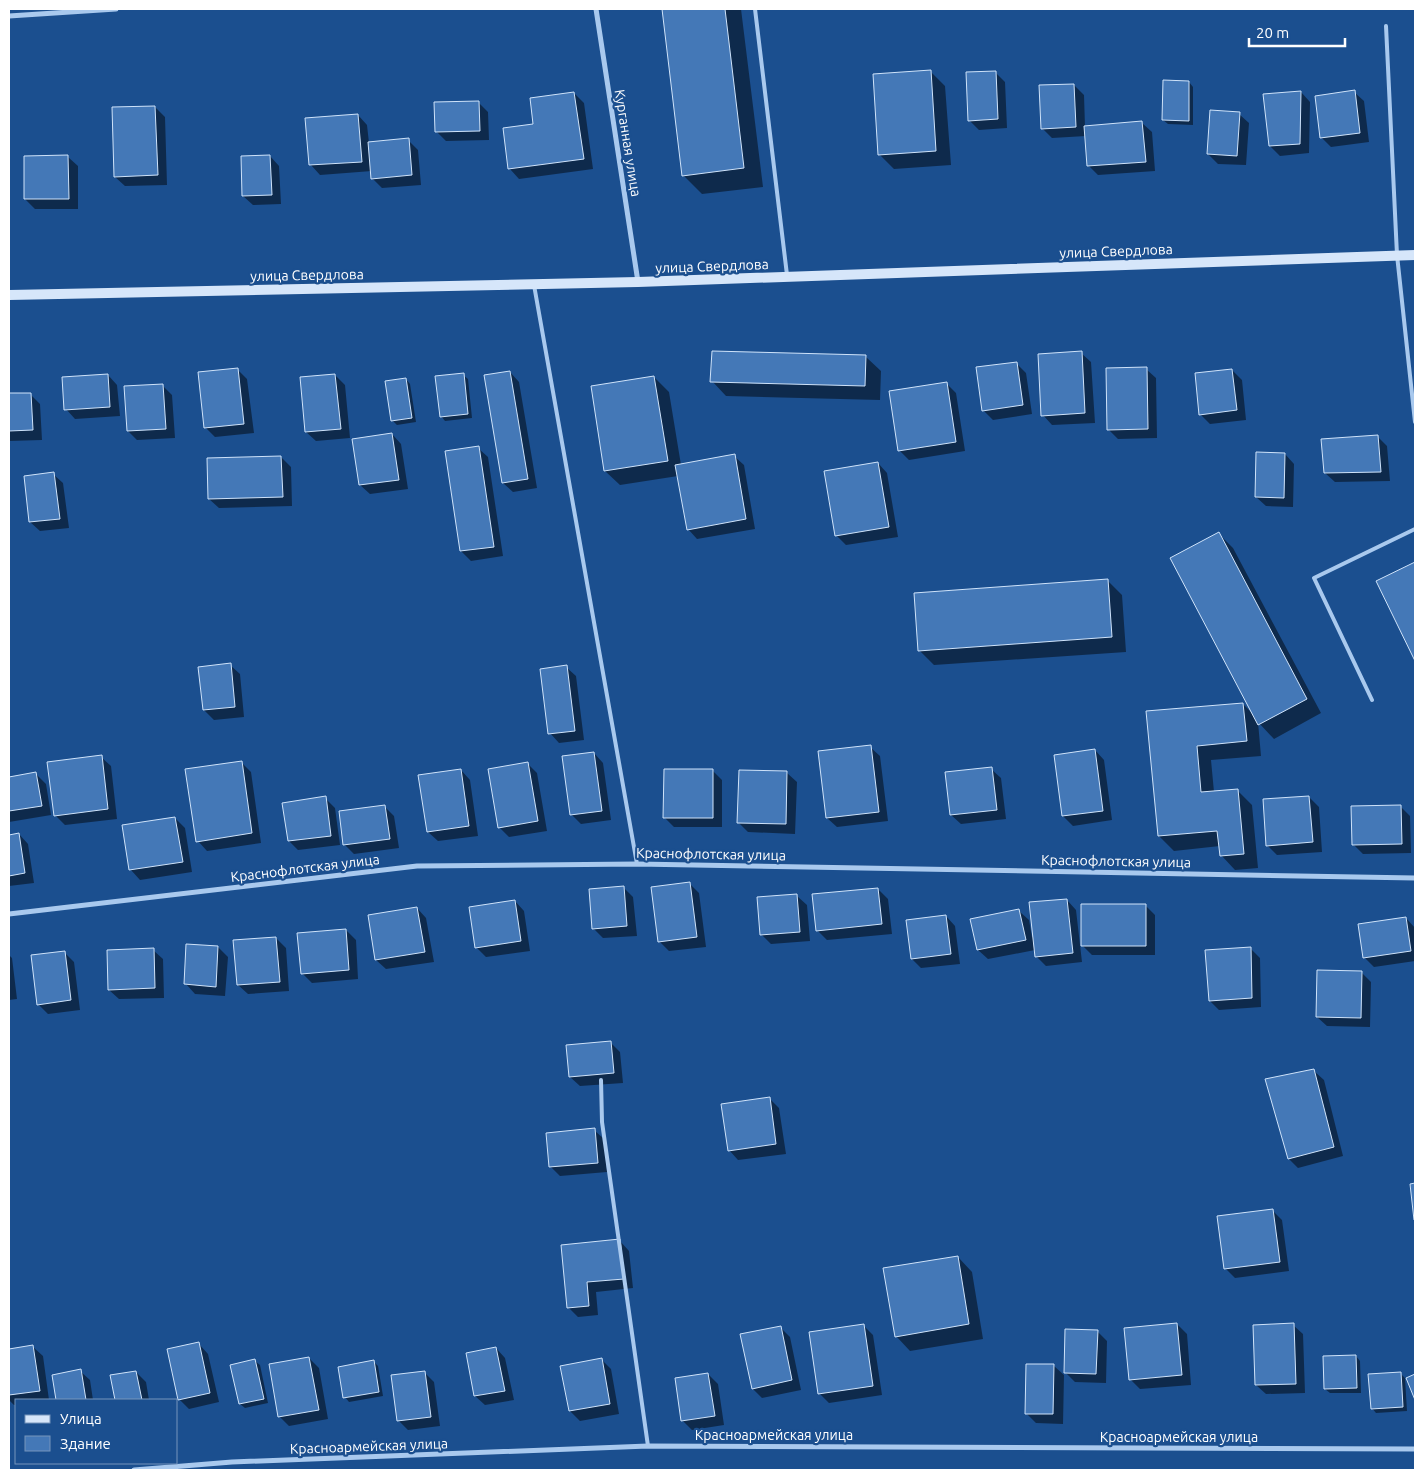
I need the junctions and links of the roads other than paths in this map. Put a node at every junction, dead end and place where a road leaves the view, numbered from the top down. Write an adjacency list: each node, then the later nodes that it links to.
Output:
1 (116, 9): 4 (street)
2 (596, 9): 9 (street, Курганная улица)
3 (755, 9): 8 (lane)
4 (9, 16)
5 (1386, 26): 7 (lane)
6 (1415, 255): 7 (main road, улица Свердлова)
7 (1397, 256): 8 (main road, улица Свердлова); 12 (lane)
8 (787, 277): 9 (main road, улица Свердлова)
9 (638, 282): 10 (main road, улица Свердлова)
10 (534, 284): 11 (main road, улица Свердлова); 15 (lane)
11 (9, 295)
12 (1415, 422)
13 (1415, 529): 14 (lane)
14 (1372, 700)
15 (637, 864): 16 (street, Краснофлотская улица); 17 (street, Краснофлотская улица)
16 (1415, 878)
17 (9, 914)
18 (601, 1080): 19 (lane)
19 (648, 1446): 20 (street, Красноармейская улица); 21 (street, Красноармейская улица)
20 (1415, 1449)
21 (134, 1470)

